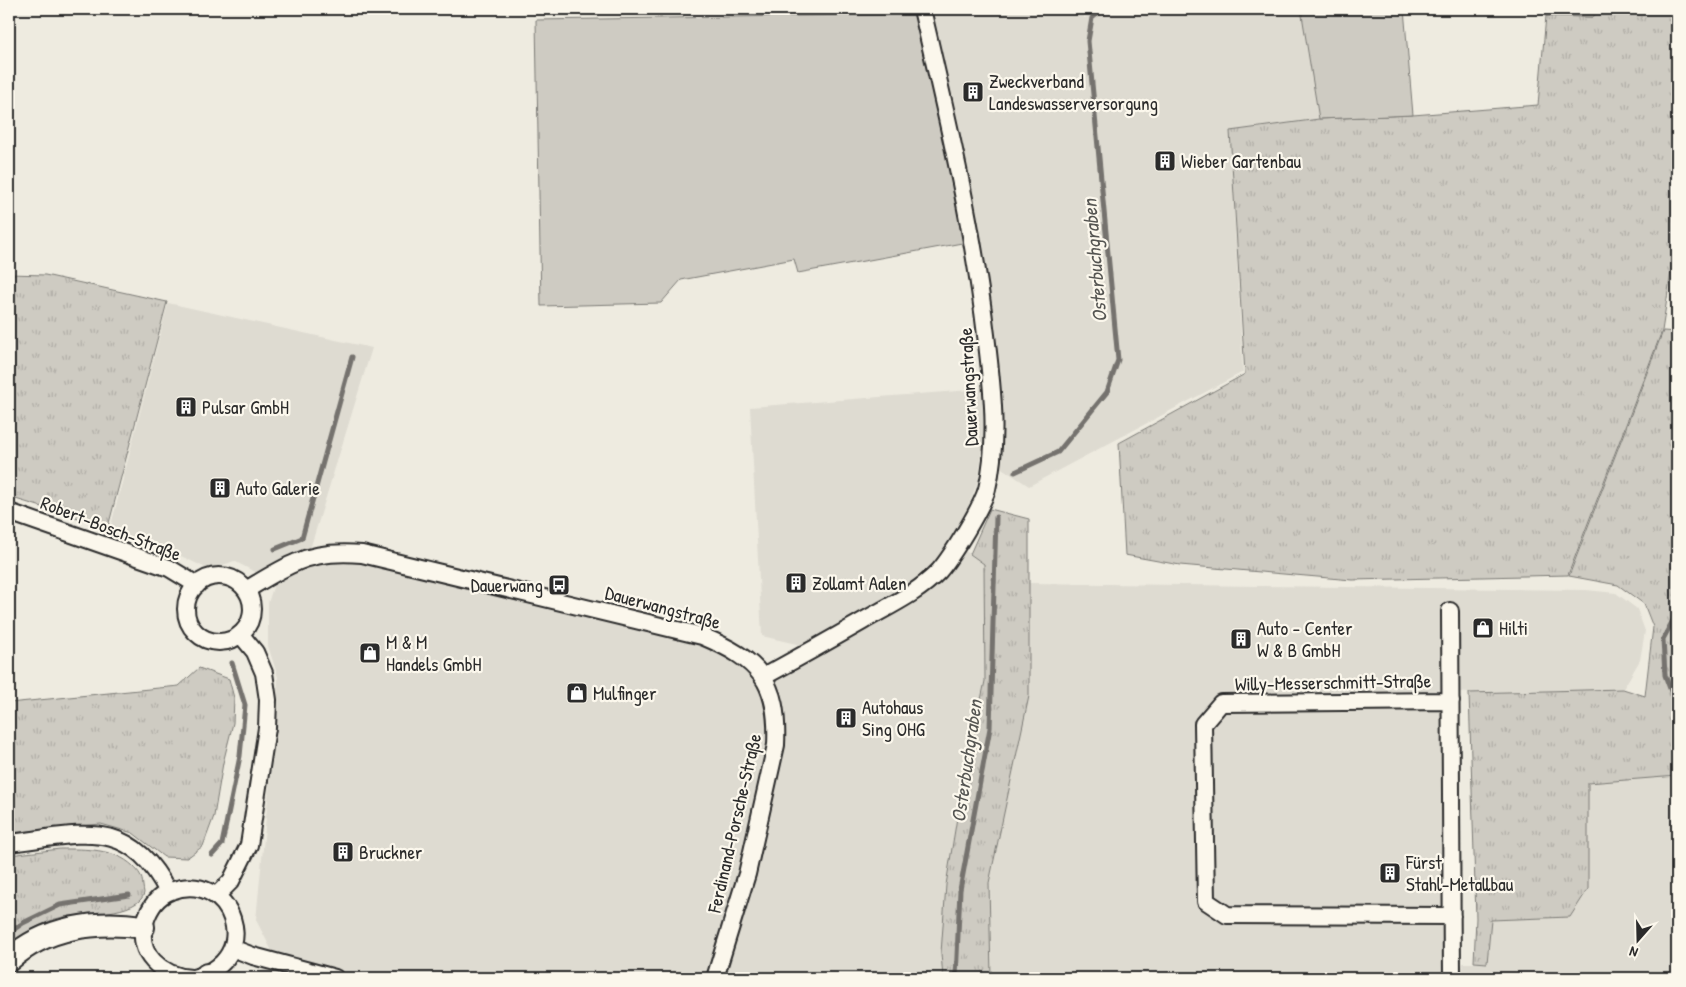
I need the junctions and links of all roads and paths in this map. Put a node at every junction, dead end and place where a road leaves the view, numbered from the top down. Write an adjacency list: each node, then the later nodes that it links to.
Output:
1 (922, 9): 7 (street, Dauerwangstraße)
2 (9, 512): 3 (street, Robert-Bosch-Straße)
3 (197, 585): 4 (street); 6 (street)
4 (246, 590): 6 (street); 7 (street, Dauerwangstraße)
5 (1450, 611): 8 (street, Willy-Messerschmitt-Straße)
6 (241, 635): 11 (street)
7 (763, 677): 18 (street, Ferdinand-Porsche-Straße)
8 (1451, 701): 12 (street, Willy-Messerschmitt-Straße); 12 (street, Willy-Messerschmitt-Straße)
9 (9, 843): 10 (street)
10 (168, 892): 11 (street); 13 (street)
11 (216, 896): 14 (street)
12 (1452, 916): 19 (street, Willy-Messerschmitt-Straße)
13 (143, 927): 15 (highway); 16 (street)
14 (232, 948): 16 (street); 17 (street)
15 (9, 960)
16 (200, 977)
17 (334, 978)
18 (715, 978)
19 (1452, 978)

